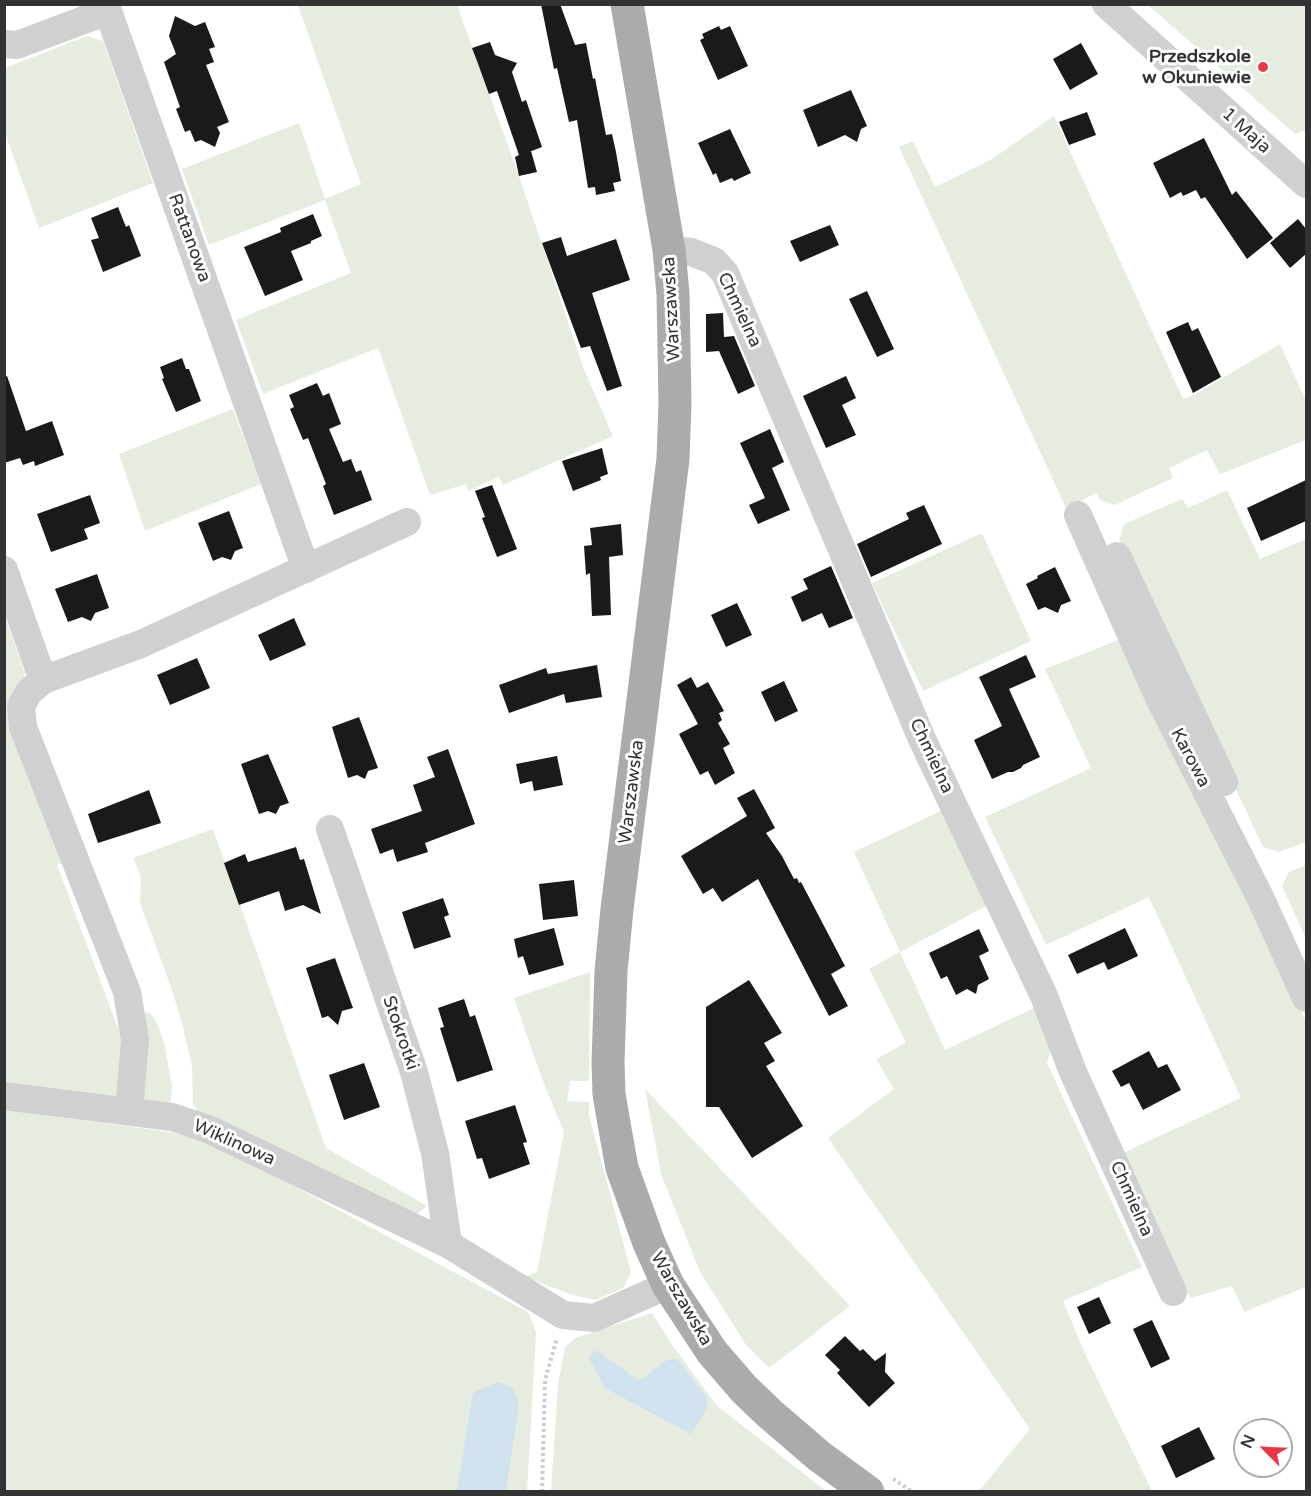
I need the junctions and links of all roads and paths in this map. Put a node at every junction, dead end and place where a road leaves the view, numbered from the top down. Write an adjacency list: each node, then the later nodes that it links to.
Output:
1 (627, 4): 6 (main road, Warszawska)
2 (1106, 4): 5 (street, 1 Maja)
3 (116, 8): 4 (street, Rattanowa); 8 (street, Rattanowa)
4 (4, 44)
5 (1306, 184)
6 (669, 250): 17 (main road, Warszawska); 18 (street, Chmielna)
7 (407, 522): 8 (street)
8 (306, 568): 10 (street)
9 (4, 570): 10 (street)
10 (44, 680): 15 (street)
11 (330, 829): 16 (street, Stokrotki)
12 (1306, 958): 13 (street, Karowa)
13 (1306, 998)
14 (4, 1096): 15 (street, Wiklinowa)
15 (129, 1111): 16 (street, Wiklinowa)
16 (448, 1244): 19 (street, Wiklinowa)
17 (668, 1285): 19 (street); 20 (main road, Warszawska)
18 (1173, 1292)
19 (563, 1315): 21 (path)
20 (876, 1482): 22 (path)
21 (542, 1491)
22 (913, 1491)

